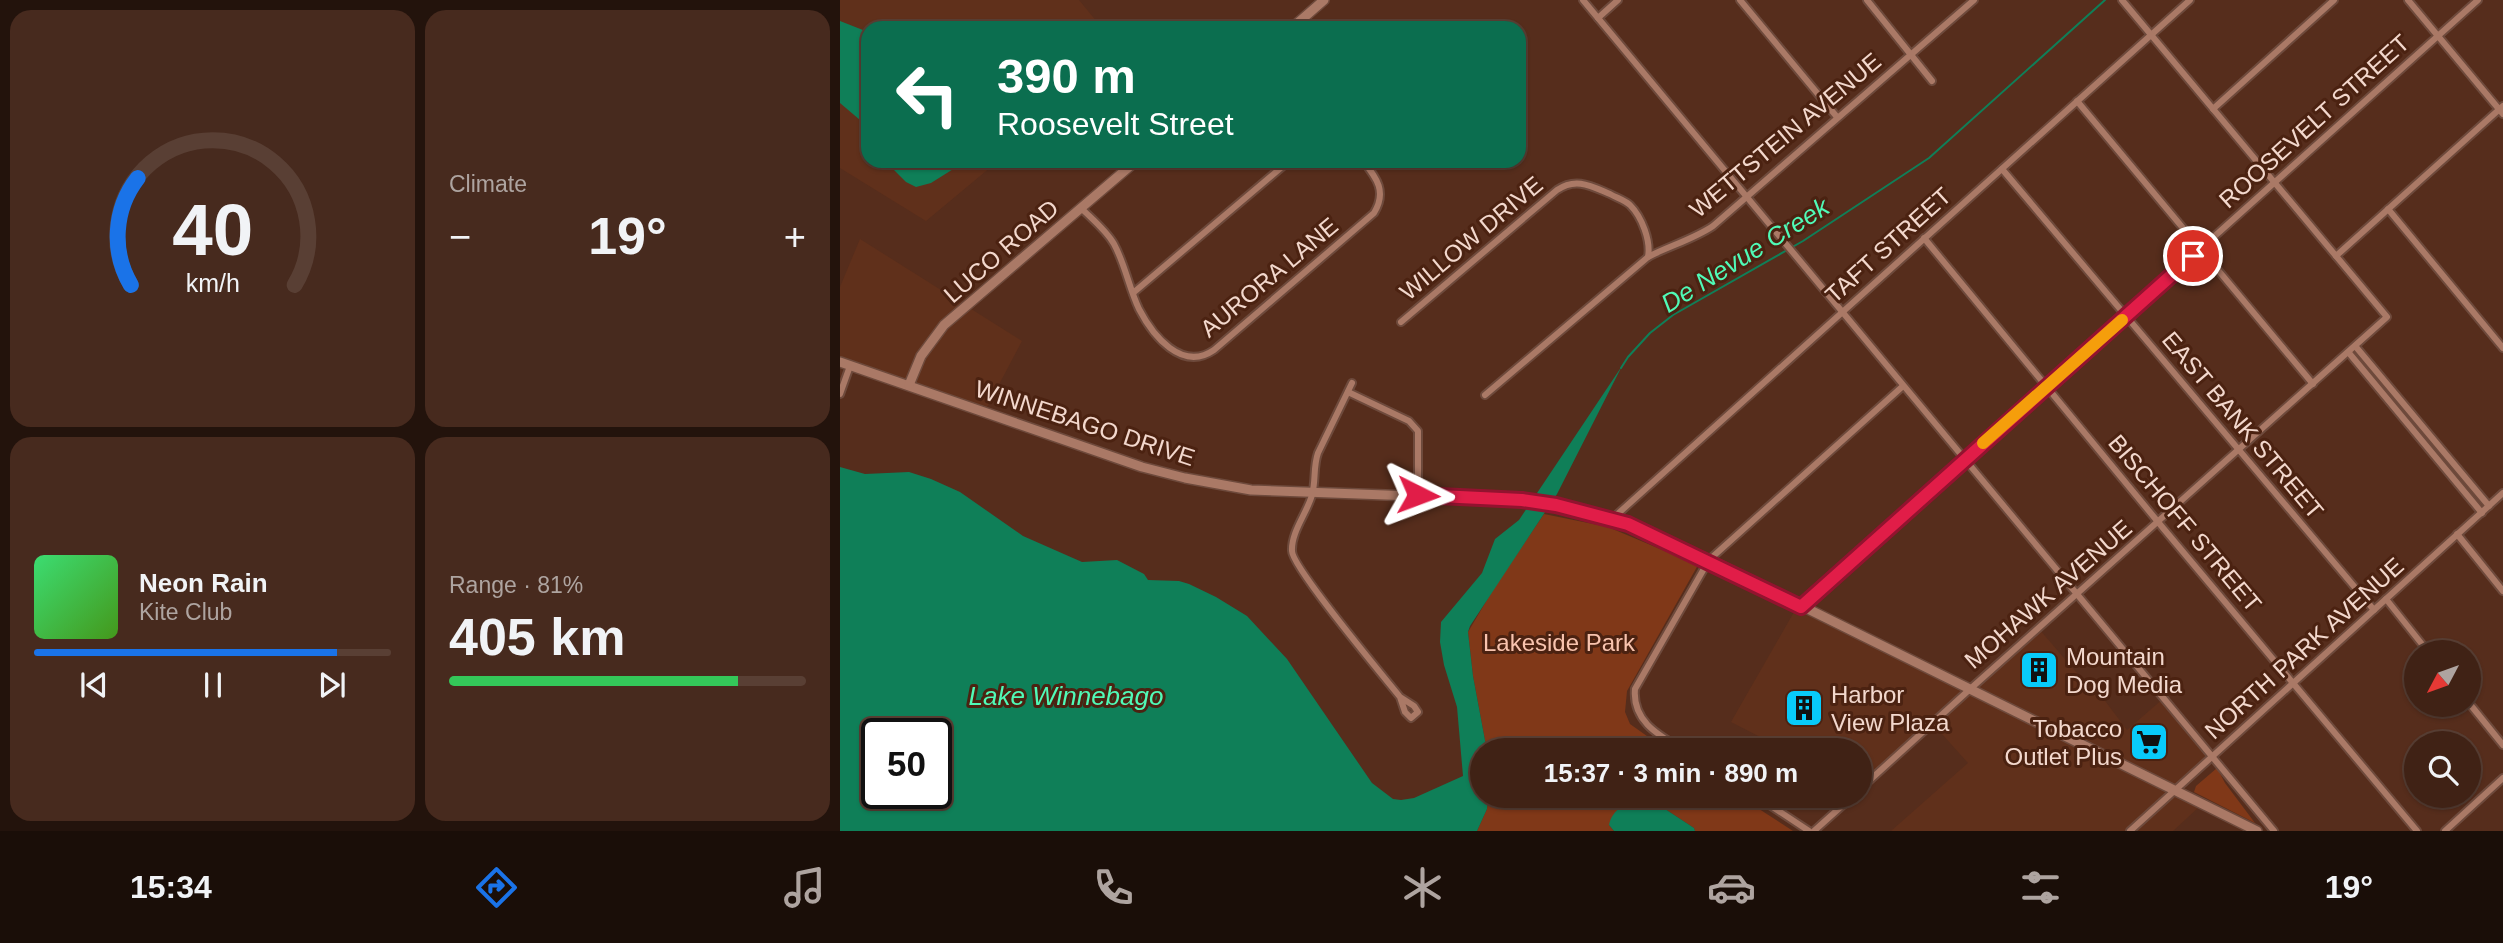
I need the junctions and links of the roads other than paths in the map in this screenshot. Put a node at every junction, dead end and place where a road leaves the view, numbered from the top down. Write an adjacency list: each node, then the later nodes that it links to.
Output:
1 (1324, 0): 13 (main road)
2 (1583, 0): 12 (street)
3 (1618, 0): 12 (street)
4 (1741, 0): 21 (street)
5 (1867, 0): 16 (street)
6 (1974, 0): 16 (street, WETTSTEIN AVENUE)
7 (2122, 0): 14 (street)
8 (2190, 0): 14 (street, TAFT STREET)
9 (2334, 0): 19 (street)
10 (2408, 0): 15 (street)
11 (2478, 0): 15 (street, ROOSEVELT STREET)
12 (1598, 18): 27 (street)
13 (1300, 21)
14 (2151, 35): 18 (street, TAFT STREET); 19 (street)
15 (2438, 36): 20 (street); 26 (street, ROOSEVELT STREET)
16 (1912, 53): 17 (street); 21 (street, WETTSTEIN AVENUE)
17 (1932, 81)
18 (2077, 101): 25 (street, TAFT STREET); 31 (street)
19 (2213, 109): 26 (street)
20 (2502, 110): 29 (street)
21 (1837, 117): 27 (street, WETTSTEIN AVENUE)
22 (1128, 168): 28 (main road, LUCO ROAD)
23 (1281, 168): 34 (street)
24 (1369, 168): 34 (street, AURORA LANE)
25 (2002, 169): 30 (street, TAFT STREET); 36 (street, EAST BANK STREET)
26 (2274, 182): 31 (street, ROOSEVELT STREET); 32 (street)
27 (1747, 197): 33 (street, WETTSTEIN AVENUE); 35 (street)
28 (1081, 208): 34 (street, AURORA LANE); 45 (main road, LUCO ROAD)
29 (2388, 209): 32 (street); 39 (street)
30 (1924, 238): 35 (street, TAFT STREET); 47 (street, BISCHOFF STREET)
31 (2200, 249): 36 (street, ROOSEVELT STREET); 44 (street)
32 (2336, 256): 38 (street, MOHAWK AVENUE)
33 (1648, 257): 37 (street, WILLOW DRIVE); 50 (street, WETTSTEIN AVENUE)
34 (1133, 293)
35 (1842, 312): 46 (street); 58 (street, TAFT STREET)
36 (2126, 317): 47 (street, ROOSEVELT STREET); 51 (street, EAST BANK STREET)
37 (1401, 322)
38 (2356, 347): 40 (street, MOHAWK AVENUE); 56 (street)
39 (2503, 348)
40 (2349, 353): 44 (street, MOHAWK AVENUE); 57 (street)
41 (840, 362): 42 (main road, WINNEBAGO DRIVE)
42 (850, 366): 45 (main road, WINNEBAGO DRIVE); 49 (street)
43 (1352, 383): 48 (street)
44 (2313, 384): 51 (street, MOHAWK AVENUE)
45 (909, 385): 54 (main road, WINNEBAGO DRIVE)
46 (1903, 386): 52 (street); 61 (street)
47 (2047, 386): 52 (street, ROOSEVELT STREET); 59 (street, BISCHOFF STREET)
48 (1348, 393): 54 (street); 55 (street)
49 (840, 394)
50 (1485, 395)
51 (2238, 450): 59 (street, MOHAWK AVENUE); 66 (street, EAST BANK STREET)
52 (1965, 459): 63 (street); 65 (street, ROOSEVELT STREET)
53 (2503, 493): 56 (street, NORTH PARK AVENUE)
54 (1312, 494): 55 (main road, WINNEBAGO DRIVE); 70 (street)
55 (1418, 495): 58 (main road, WINNEBAGO DRIVE)
56 (2489, 506): 57 (street, NORTH PARK AVENUE)
57 (2482, 513): 60 (street, NORTH PARK AVENUE)
58 (1612, 520): 61 (main road, WINNEBAGO DRIVE)
59 (2158, 522): 63 (street, MOHAWK AVENUE); 68 (street, BISCHOFF STREET)
60 (2457, 534): 62 (street); 64 (street, NORTH PARK AVENUE)
61 (1709, 560): 65 (main road, WINNEBAGO DRIVE); 72 (street)
62 (2503, 590)
63 (2077, 595): 69 (street, MOHAWK AVENUE); 74 (street)
64 (2386, 599): 66 (street, NORTH PARK AVENUE); 67 (street)
65 (1801, 607): 69 (main road, WINNEBAGO DRIVE)
66 (2374, 610): 68 (street, NORTH PARK AVENUE)
67 (2419, 640)
68 (2293, 684): 74 (street, NORTH PARK AVENUE); 84 (street, BISCHOFF STREET)
69 (1969, 690): 75 (street, MOHAWK AVENUE); 77 (main road, WINNEBAGO DRIVE)
70 (1400, 697)
71 (2481, 718): 73 (street)
72 (1663, 738)
73 (2503, 745)
74 (2213, 756): 77 (street, NORTH PARK AVENUE); 83 (street)
75 (1872, 778)
76 (2503, 778): 85 (street)
77 (2174, 792): 81 (street, NORTH PARK AVENUE); 82 (main road, WINNEBAGO DRIVE)
78 (1775, 808): 80 (street)
79 (1839, 808): 80 (street)
80 (1812, 831)
81 (2130, 831)
82 (2257, 831)
83 (2274, 831)
84 (2417, 831)
85 (2445, 831)

